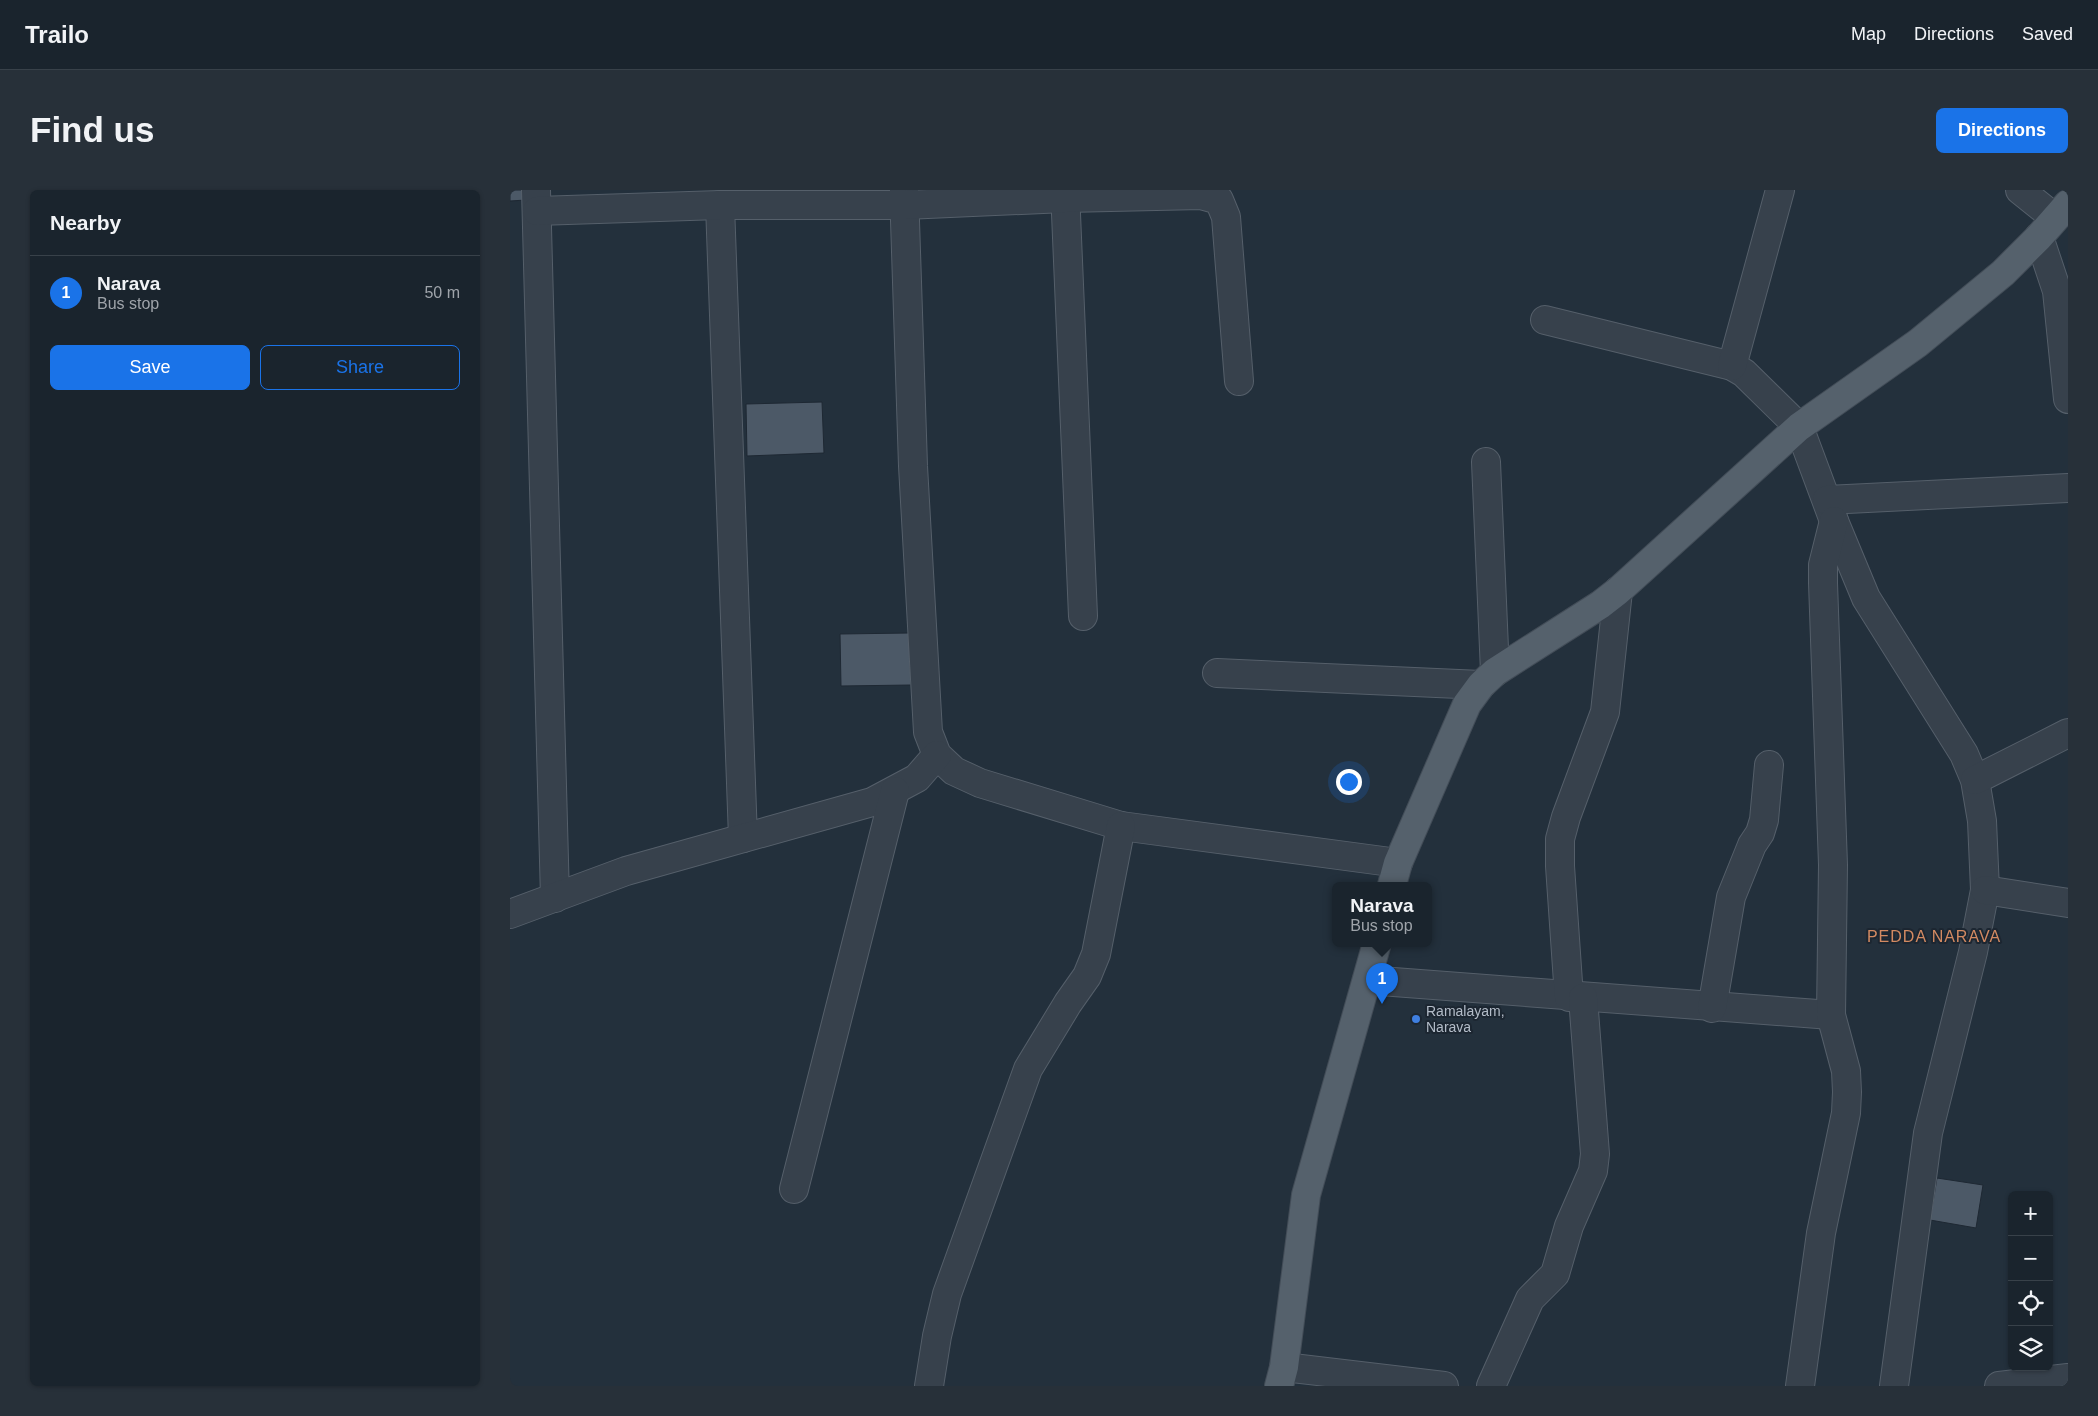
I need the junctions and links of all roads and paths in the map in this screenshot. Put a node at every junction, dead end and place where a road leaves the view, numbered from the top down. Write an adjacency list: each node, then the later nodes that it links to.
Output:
1 (1780, 190): 9 (street)
2 (2020, 190): 7 (street)
3 (1065, 194): 4 (street); 10 (street); 17 (street)
4 (905, 197): 6 (street); 21 (street)
5 (536, 201): 6 (street); 29 (street)
6 (720, 205): 26 (street)
7 (2054, 220): 11 (street); 12 (main road)
8 (1545, 320): 9 (street)
9 (1732, 366): 12 (street)
10 (1239, 381)
11 (2068, 400)
12 (1799, 427): 15 (street); 16 (main road)
13 (1486, 462): 19 (street)
14 (2068, 488): 15 (street)
15 (1831, 510): 23 (street); 36 (street)
16 (1618, 591): 19 (main road); 34 (street)
17 (1083, 616)
18 (1217, 673): 19 (street)
19 (1488, 679): 27 (main road)
20 (2068, 733): 23 (street)
21 (937, 755): 24 (street); 25 (street)
22 (1768, 765): 35 (street)
23 (1975, 780): 28 (street)
24 (895, 792): 26 (street); 37 (street)
25 (1121, 826): 27 (street); 40 (street)
26 (744, 838): 29 (street)
27 (1395, 874)
28 (1986, 890): 30 (street); 44 (street)
29 (555, 898): 31 (street)
30 (2068, 903)
31 (510, 914)
32 (1376, 947): 33 (main road)
33 (1366, 980): 34 (street); 38 (main road)
34 (1576, 997): 35 (street); 42 (street)
35 (1712, 1008): 36 (street)
36 (1831, 1015): 43 (street)
37 (794, 1189)
38 (1282, 1377): 41 (street)
39 (2068, 1378): 45 (street)
40 (929, 1386)
41 (1444, 1386)
42 (1490, 1386)
43 (1800, 1386)
44 (1894, 1386)
45 (1999, 1386)

